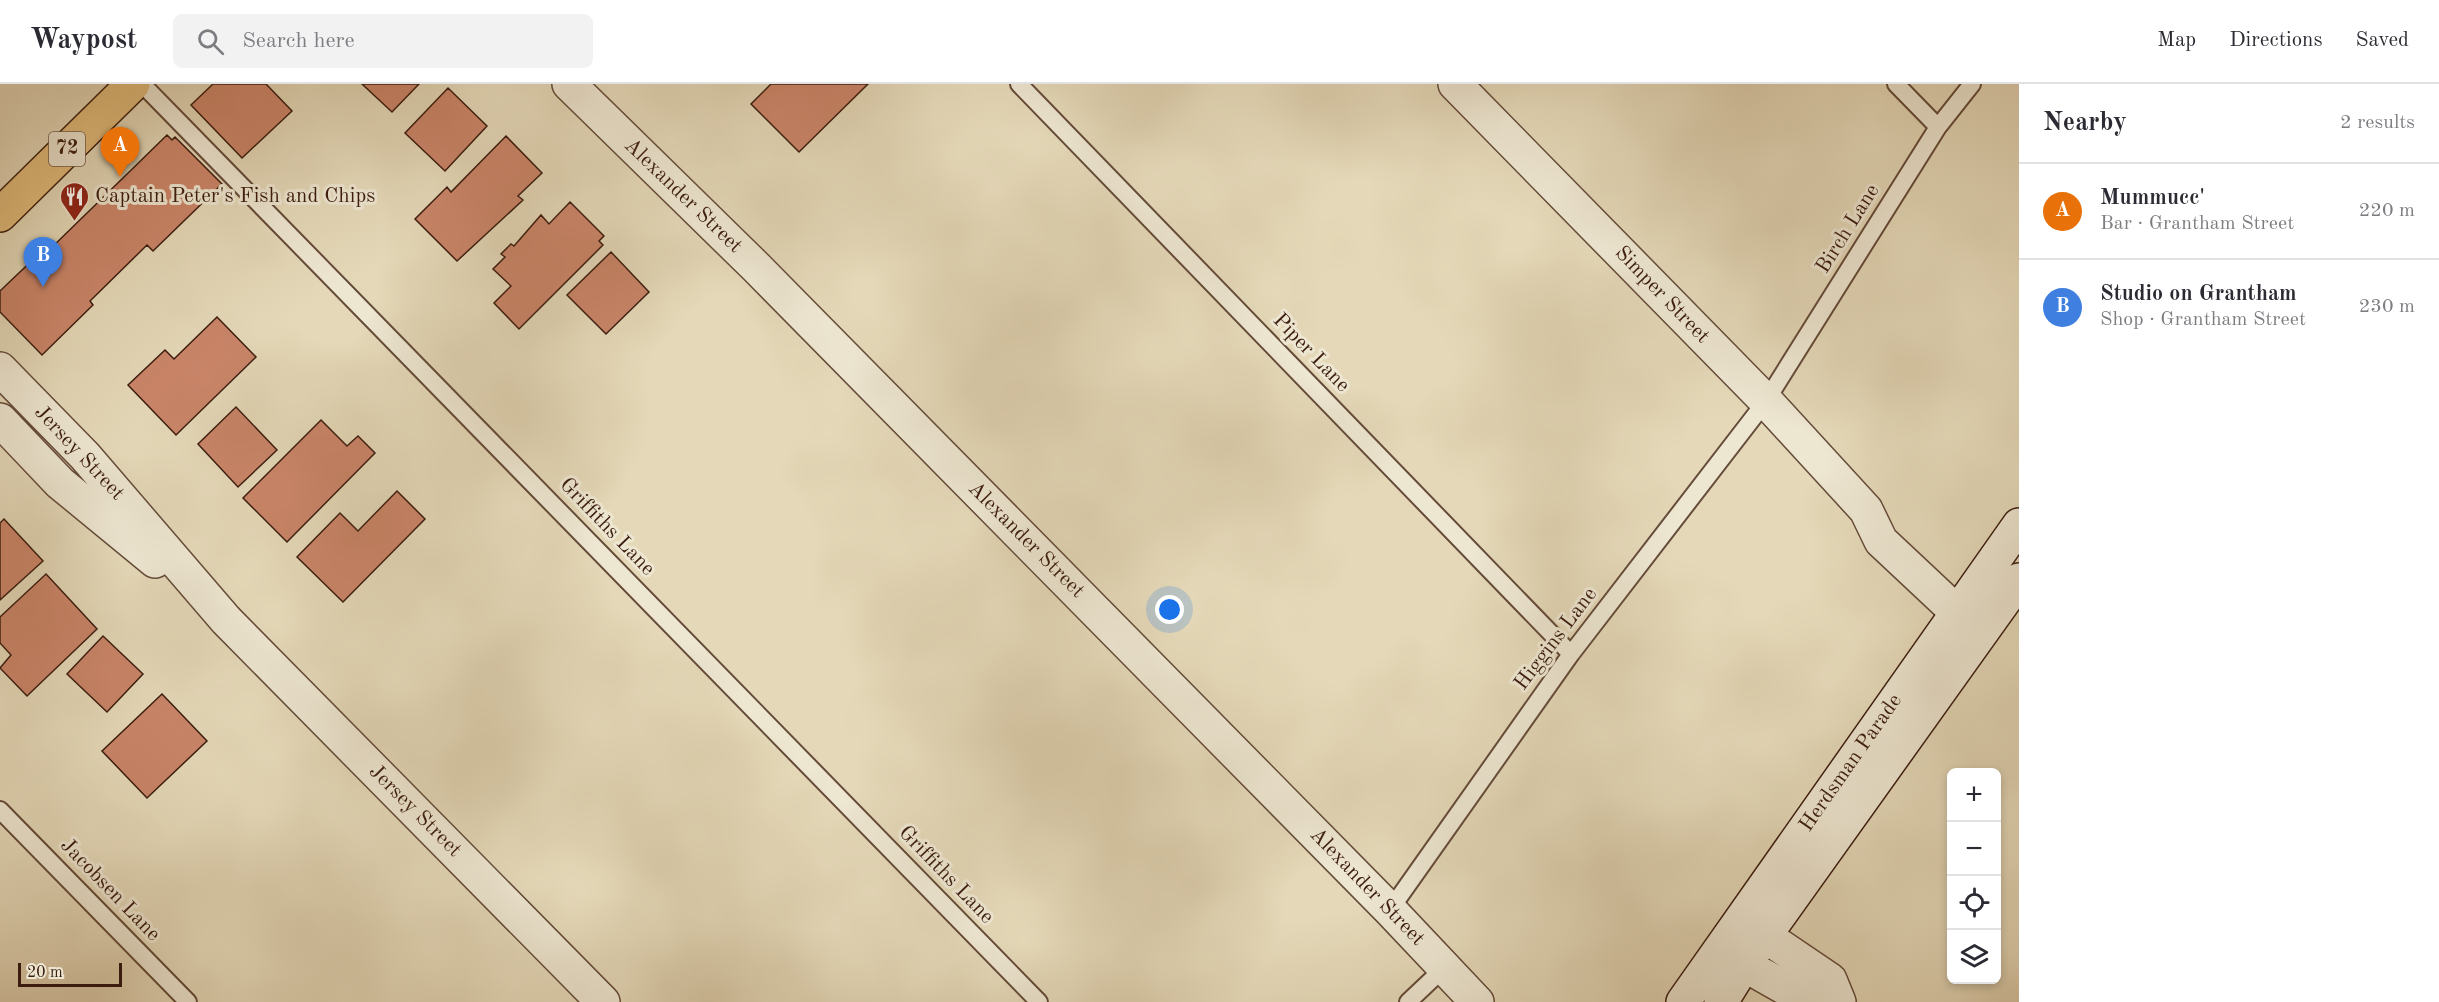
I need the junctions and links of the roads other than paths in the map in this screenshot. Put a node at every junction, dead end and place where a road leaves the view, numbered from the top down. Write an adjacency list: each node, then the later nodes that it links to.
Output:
1 (133, 84): 9 (main road, 72)
2 (142, 84): 26 (lane, Griffiths Lane)
3 (569, 84): 20 (street, Alexander Street)
4 (1019, 84): 18 (lane, Piper Lane)
5 (1455, 84): 11 (street, Simper Street)
6 (1896, 84): 8 (lane)
7 (1972, 84): 8 (lane, Birch Lane)
8 (1938, 127): 11 (lane, Birch Lane)
9 (0, 215)
10 (0, 369): 16 (street, Jersey Street)
11 (1766, 401): 15 (street, Simper Street); 18 (lane, Higgins Lane)
12 (0, 420): 16 (street, Jersey Street)
13 (2019, 525): 15 (street, Herdsman Parade)
14 (2019, 580): 17 (street, Herdsman Parade)
15 (1964, 603): 17 (street, Simper Street); 21 (street, Herdsman Parade)
16 (226, 620): 25 (street, Jersey Street)
17 (1988, 626): 21 (street, Herdsman Parade)
18 (1571, 654): 20 (lane, Higgins Lane)
19 (0, 810): 24 (lane, Jacobsen Lane)
20 (1390, 910): 23 (street, Alexander Street)
21 (1753, 928): 22 (street, Herdsman Parade); 32 (street)
22 (1732, 958): 29 (street, Herdsman Parade); 30 (street, Herdsman Parade); 31 (street)
23 (1445, 967): 27 (lane); 28 (street, Alexander Street)
24 (188, 1002)
25 (603, 1002)
26 (1039, 1002)
27 (1408, 1002)
28 (1477, 1002)
29 (1683, 1002)
30 (1721, 1002)
31 (1810, 1002)
32 (1839, 1002)

